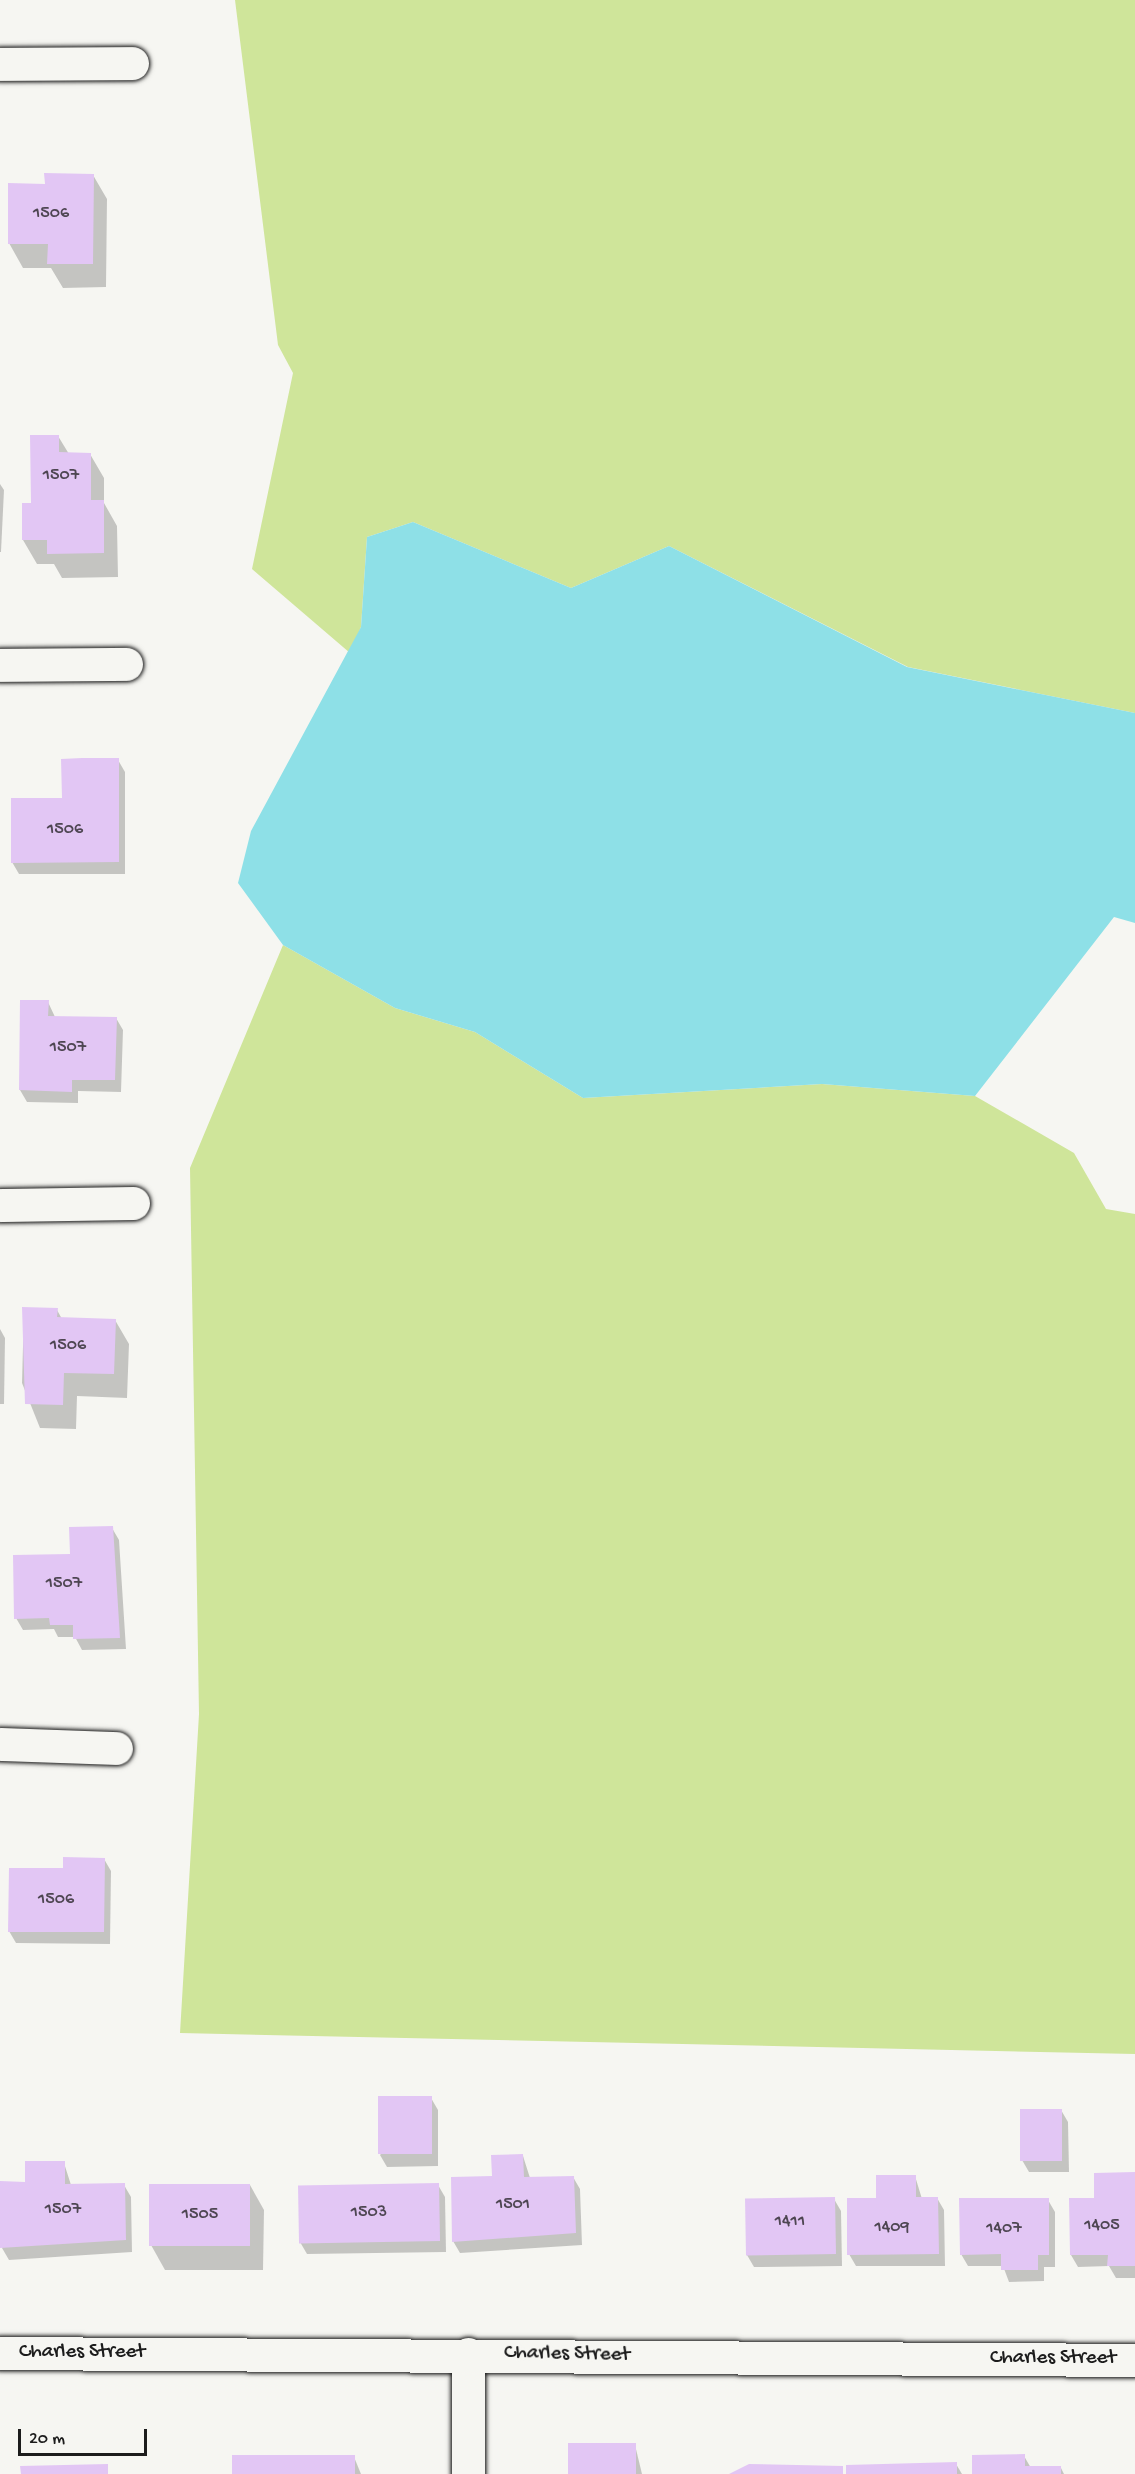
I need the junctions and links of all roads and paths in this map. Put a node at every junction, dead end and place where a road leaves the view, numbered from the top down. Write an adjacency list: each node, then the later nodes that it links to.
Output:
1 (132, 63): 2 (street)
2 (0, 64)
3 (126, 664): 4 (street)
4 (0, 665)
5 (133, 1203): 6 (street)
6 (0, 1204)
7 (0, 1744): 8 (street)
8 (116, 1748)
9 (0, 2353): 10 (street, Charles Street)
10 (468, 2354): 11 (street, Charles Street); 12 (street)
11 (1135, 2360)
12 (468, 2474)

